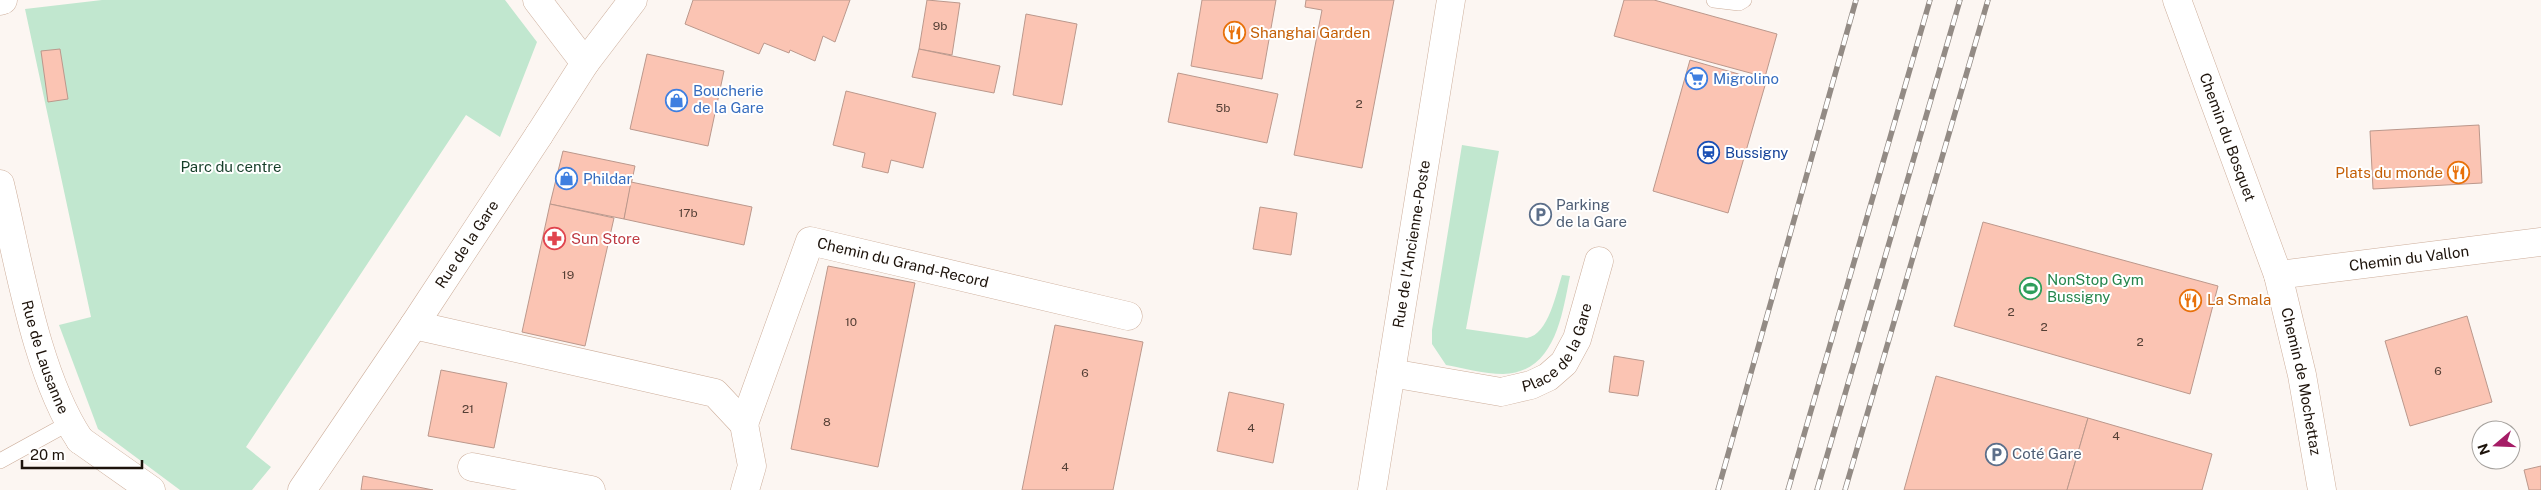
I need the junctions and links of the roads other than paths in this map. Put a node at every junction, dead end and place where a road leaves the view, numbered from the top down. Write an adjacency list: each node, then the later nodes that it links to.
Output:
1 (537, 0): 7 (street)
2 (633, 0): 7 (street, Rue de la Gare)
3 (1451, 0): 14 (street, Rue de l'Ancienne-Poste)
4 (1714, 0): 5 (lane)
5 (1744, 0)
6 (2178, 0): 11 (street, Chemin du Bosquet)
7 (585, 63): 13 (street, Rue de la Gare)
8 (0, 184): 16 (street, Rue de Lausanne)
9 (2541, 242): 11 (street, Chemin du Vallon)
10 (1599, 260): 14 (street, Place de la Gare)
11 (2278, 275): 24 (street, Chemin de Mochettaz)
12 (1128, 316): 15 (street, Chemin du Grand-Record)
13 (414, 325): 15 (street); 20 (street, Rue de la Gare)
14 (1390, 373): 23 (street, Rue de l'Ancienne-Poste)
15 (744, 424): 22 (street)
16 (75, 432): 17 (lane); 19 (street)
17 (0, 461)
18 (472, 467): 21 (street)
19 (151, 490)
20 (302, 490)
21 (591, 490)
22 (745, 490)
23 (1372, 490)
24 (2322, 490)

